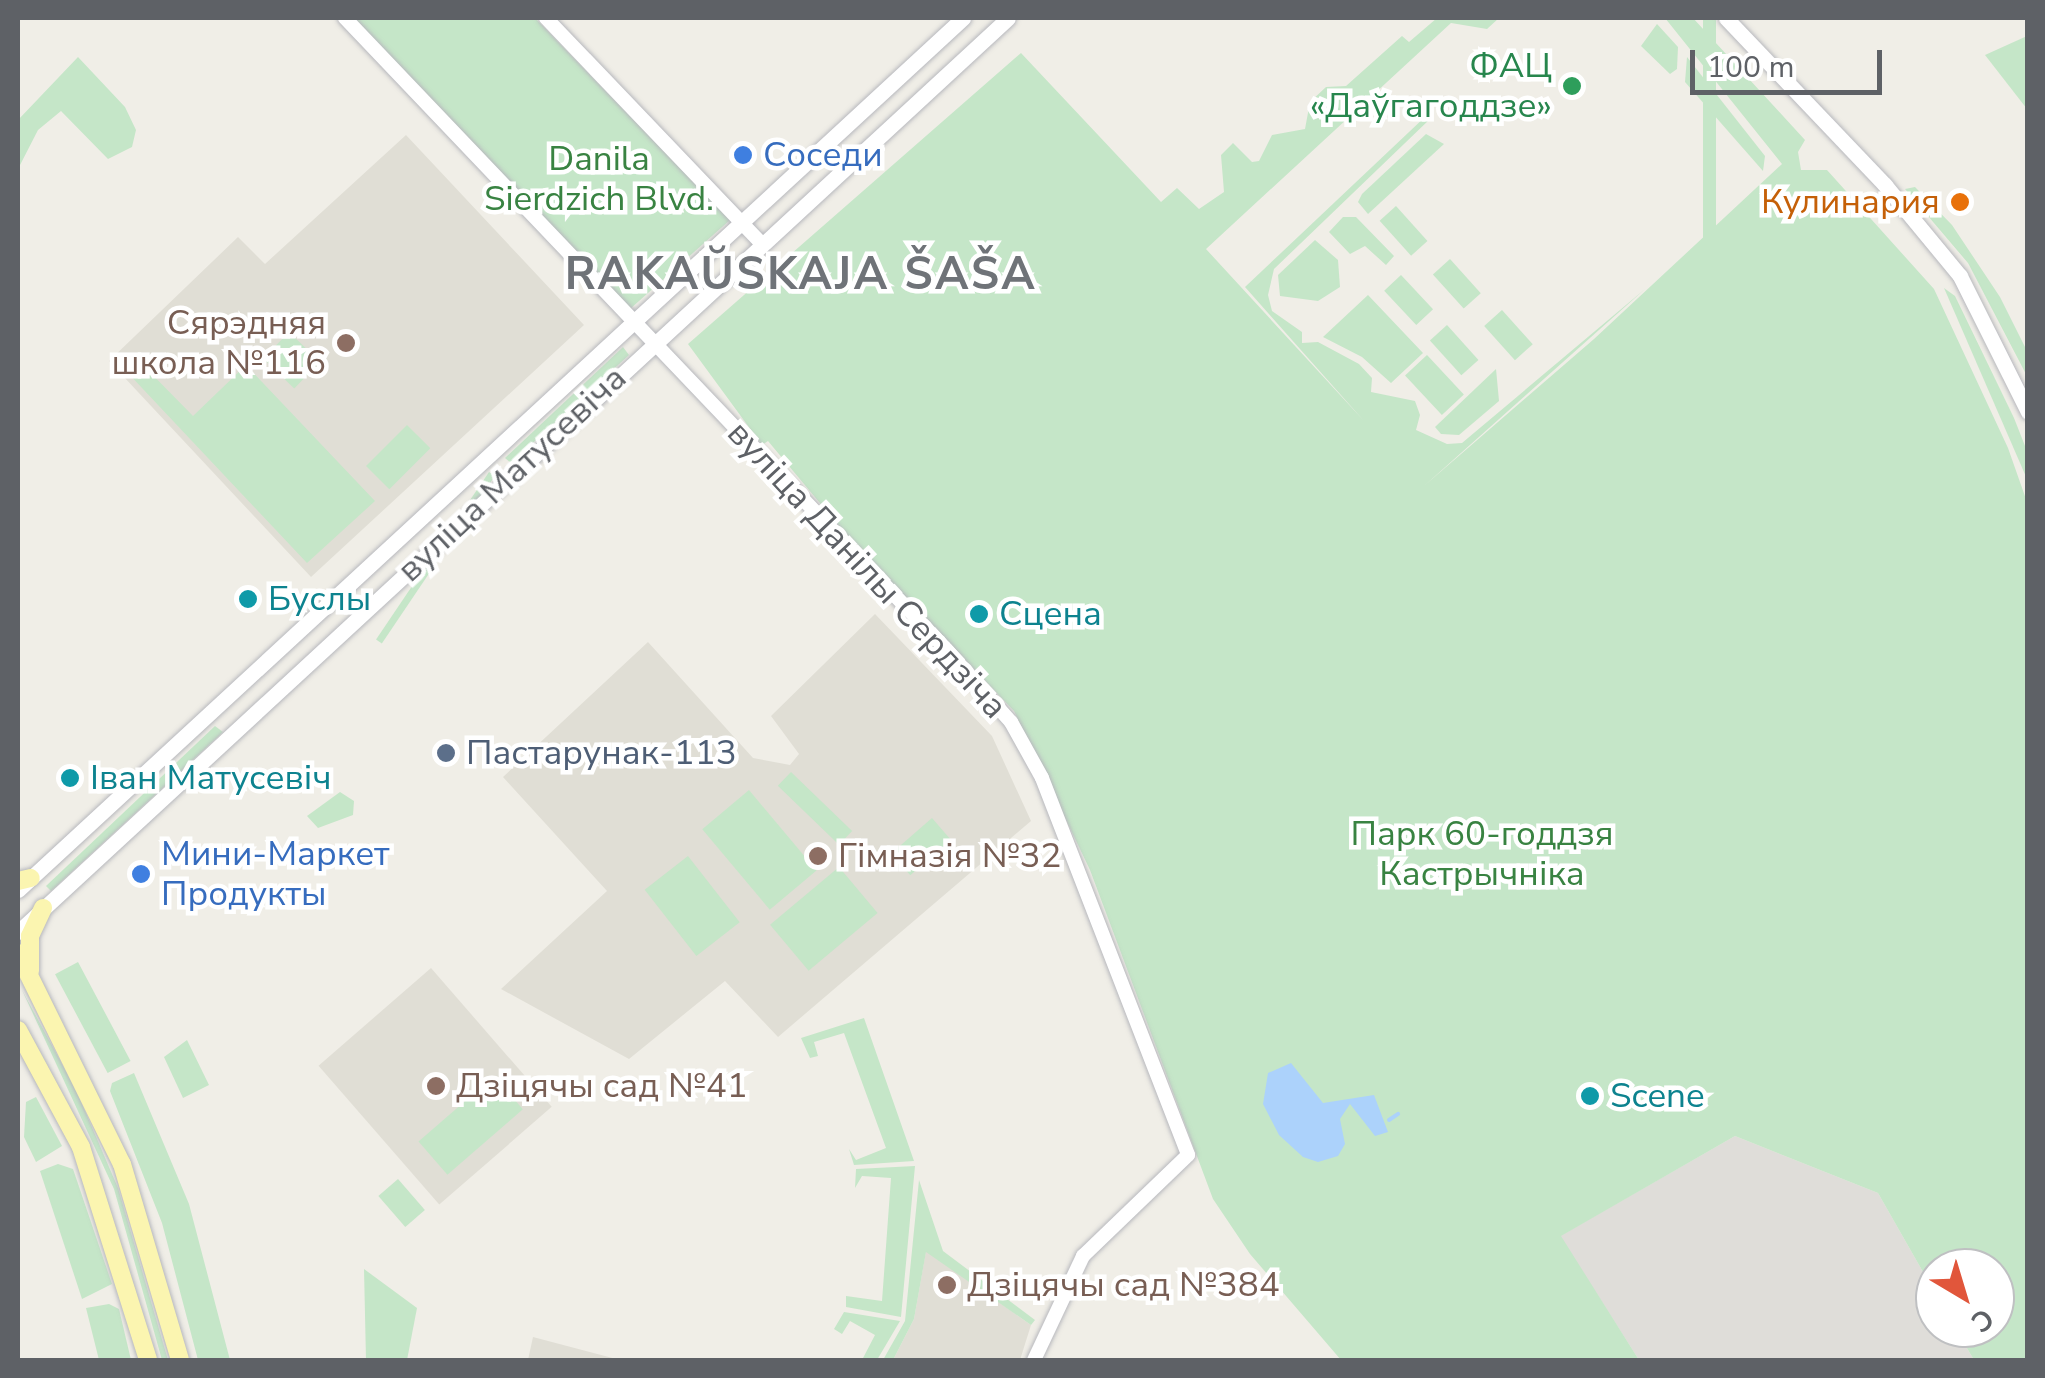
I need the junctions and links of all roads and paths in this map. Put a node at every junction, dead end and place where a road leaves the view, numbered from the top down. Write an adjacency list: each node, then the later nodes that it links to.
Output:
1 (344, 18): 10 (street, вуліца Данілы Сердзіча)
2 (546, 18): 8 (street)
3 (963, 18): 6 (main road, вуліца Матусевіча)
4 (1008, 18): 7 (main road, вуліца Матусевіча)
5 (1726, 18): 12 (main road)
6 (820, 150): 7 (main road); 8 (main road, вуліца Матусевіча)
7 (842, 174): 9 (main road, вуліца Матусевіча)
8 (740, 221): 9 (street); 10 (main road, вуліца Матусевіча)
9 (763, 245): 11 (main road, вуліца Матусевіча)
10 (632, 320): 11 (street, вуліца Данілы Сердзіча); 13 (main road, вуліца Матусевіча)
11 (654, 343): 14 (main road, вуліца Матусевіча); 25 (street, вуліца Данілы Сердзіча)
12 (2028, 412)
13 (490, 456): 14 (main road); 15 (main road, вуліца Матусевіча)
14 (510, 477): 16 (main road, вуліца Матусевіча)
15 (276, 658): 16 (main road); 17 (main road, вуліца Матусевіча)
16 (246, 720): 18 (main road, вуліца Матусевіча)
17 (22, 883)
18 (44, 908): 19 (main road, вуліца Матусевіча); 21 (main road)
19 (18, 932)
20 (18, 954): 21 (main road)
21 (30, 977): 24 (main road)
22 (18, 1030): 23 (main road)
23 (148, 1360)
24 (180, 1360)
25 (1034, 1360)

